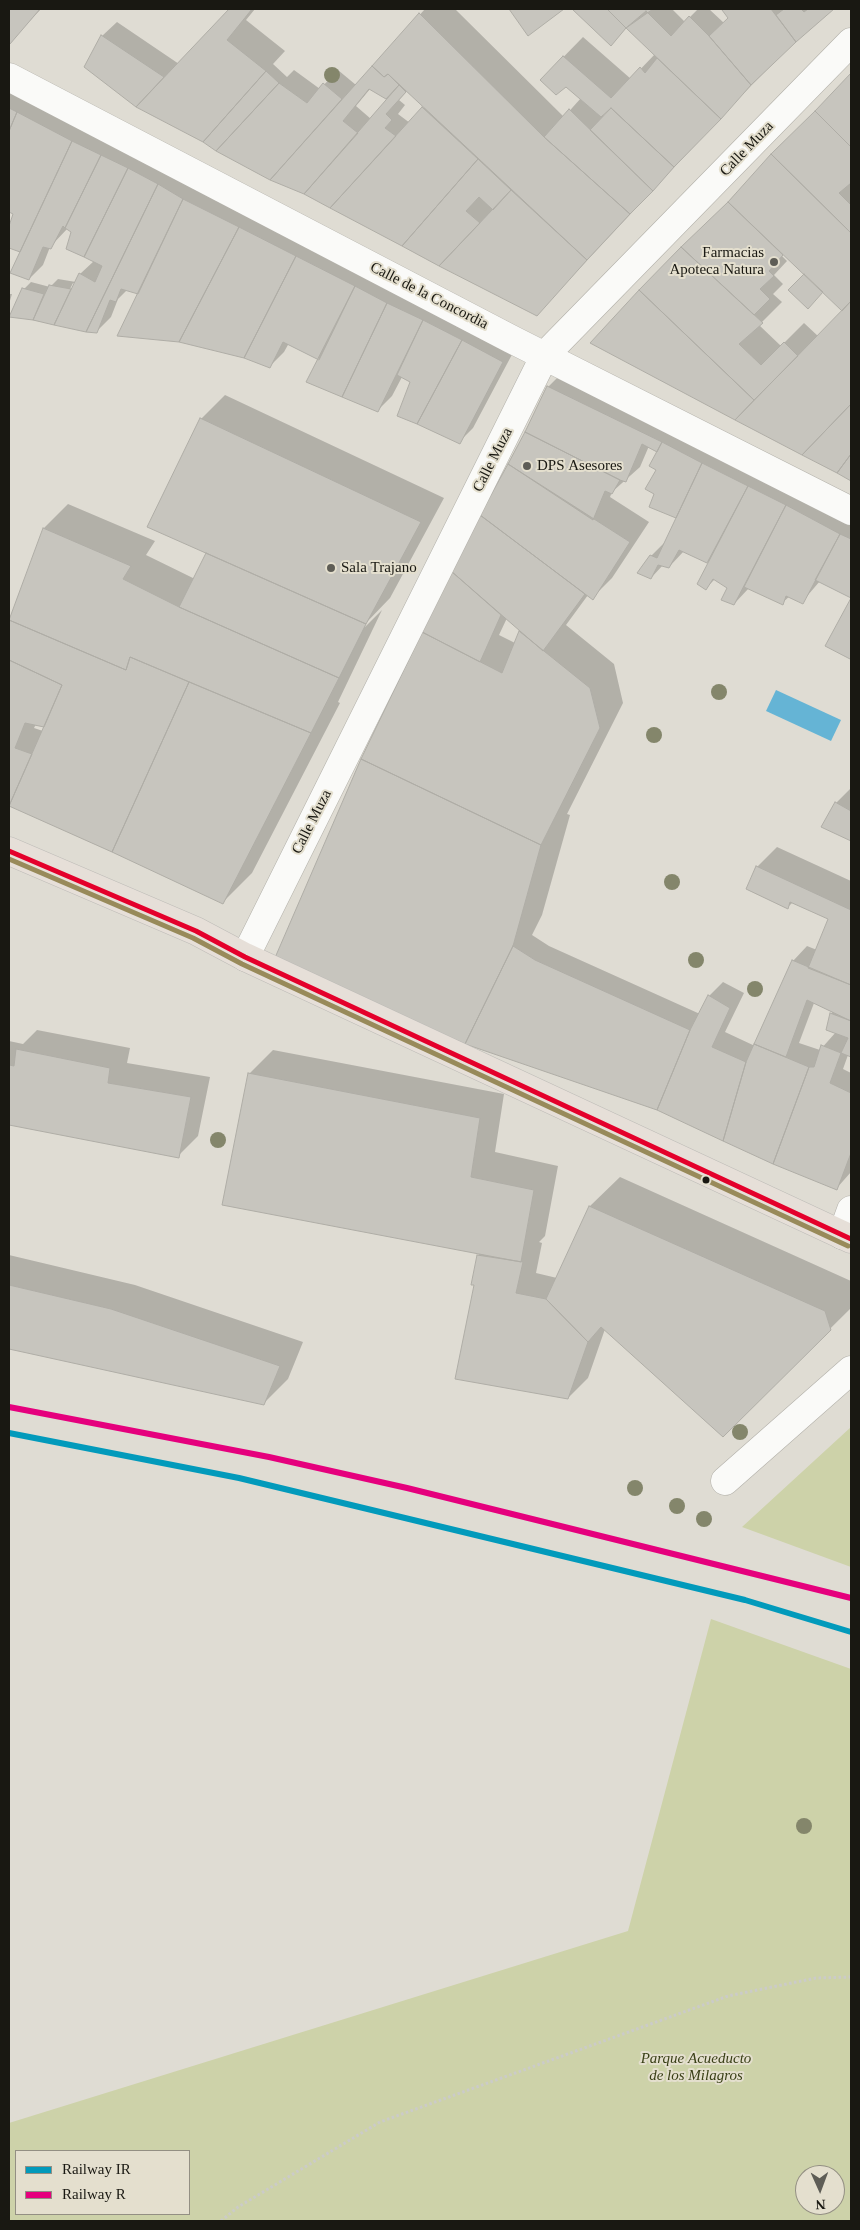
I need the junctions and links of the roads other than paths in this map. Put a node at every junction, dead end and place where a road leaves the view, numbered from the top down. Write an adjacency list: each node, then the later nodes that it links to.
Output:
1 (851, 42): 3 (street, Calle Muza)
2 (9, 77): 3 (street, Calle de la Concordia)
3 (546, 355): 4 (street, Calle de la Concordia); 6 (street, Calle Muza)
4 (851, 511)
5 (9, 851): 6 (main road)
6 (245, 957): 7 (main road)
7 (848, 1228)
8 (851, 1370): 9 (street)
9 (725, 1481)

